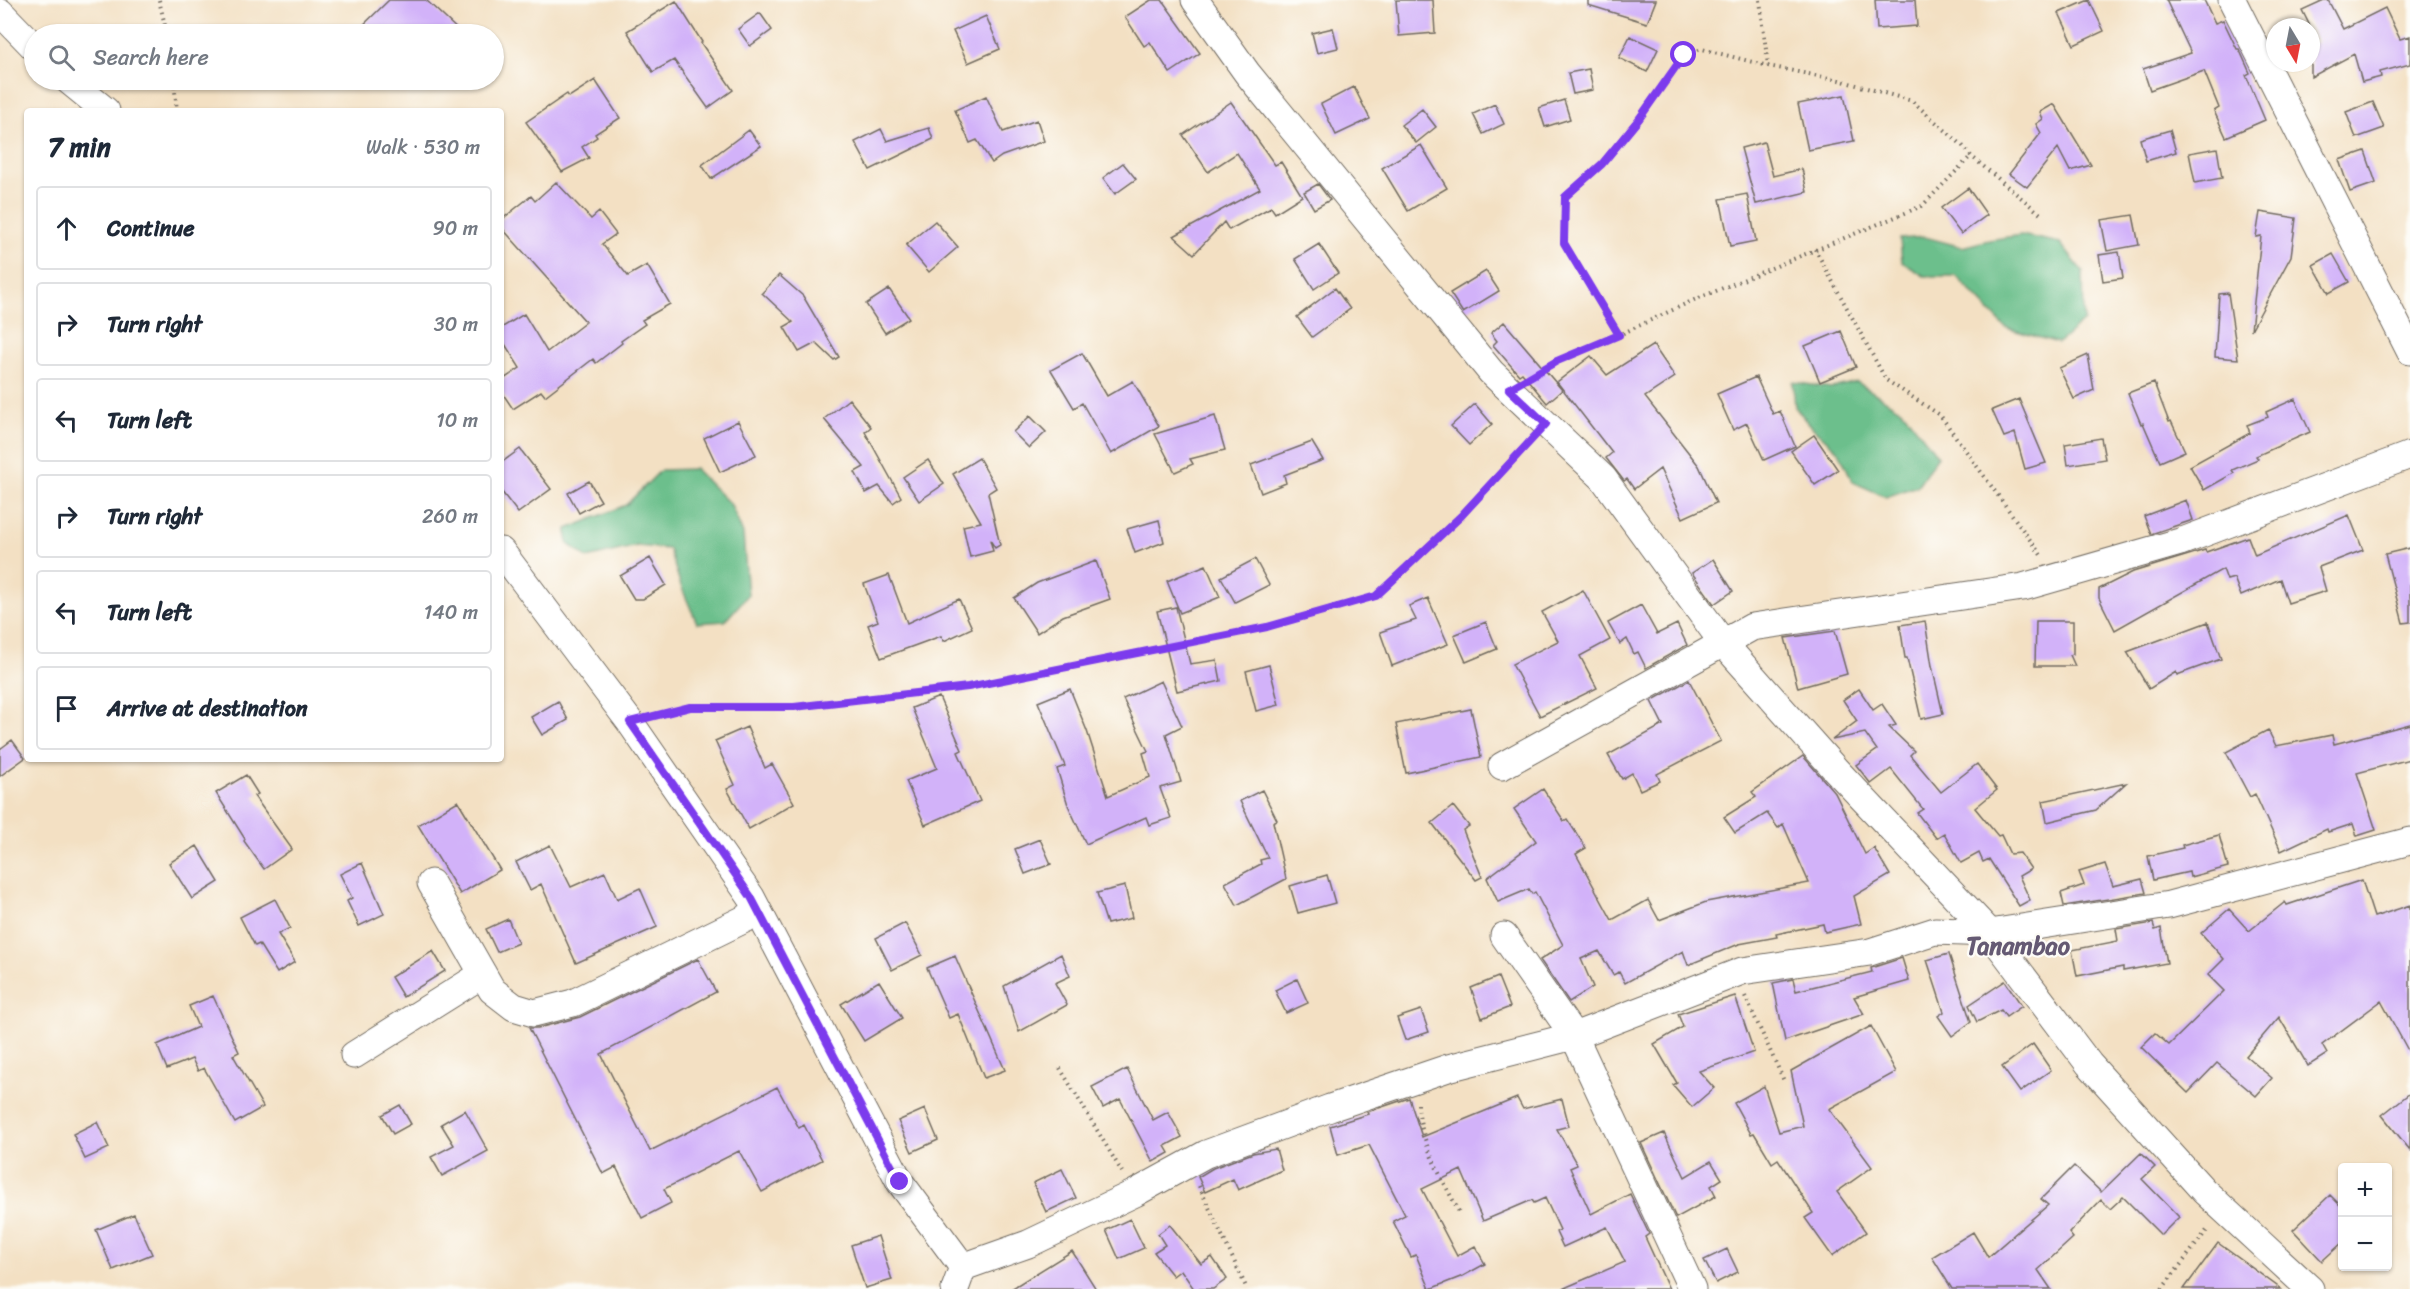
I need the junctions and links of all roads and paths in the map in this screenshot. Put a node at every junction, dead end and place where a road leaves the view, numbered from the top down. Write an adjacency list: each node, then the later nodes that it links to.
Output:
1 (159, 0): 6 (path)
2 (1195, 0): 20 (street)
3 (1760, 0): 10 (path)
4 (2232, 0): 19 (street)
5 (0, 12): 8 (street)
6 (165, 24)
7 (0, 33): 9 (street)
8 (24, 37)
9 (24, 49)
10 (1768, 66): 15 (path); 18 (path)
11 (80, 90): 13 (street)
12 (175, 90): 14 (path)
13 (102, 108)
14 (177, 108)
15 (1971, 156): 16 (path); 17 (path)
16 (2043, 216)
17 (1815, 249): 18 (path); 24 (path)
18 (1619, 335): 20 (path)
19 (2410, 351)
20 (1509, 389): 21 (street)
21 (1546, 424): 25 (street); 26 (path)
22 (2410, 455): 24 (street)
23 (504, 555): 26 (street)
24 (2057, 577): 25 (street)
25 (1723, 643): 27 (street); 31 (street)
26 (630, 722): 30 (street)
27 (1502, 766)
28 (2410, 841): 31 (street)
29 (431, 883): 33 (street)
30 (759, 912): 33 (street); 44 (street)
31 (1990, 933): 34 (street); 42 (street)
32 (1504, 936): 35 (street)
33 (483, 974): 36 (street)
34 (1735, 974): 35 (street); 39 (path)
35 (1574, 1036): 38 (street); 46 (street)
36 (354, 1055)
37 (1060, 1068): 41 (path)
38 (1416, 1079): 40 (street); 43 (path)
39 (1785, 1083)
40 (1189, 1164): 41 (street); 45 (path)
41 (1135, 1193): 44 (street)
42 (2223, 1209): 47 (path); 48 (street)
43 (1459, 1212)
44 (959, 1278)
45 (1247, 1289)
46 (1692, 1289)
47 (2162, 1289)
48 (2310, 1289)

